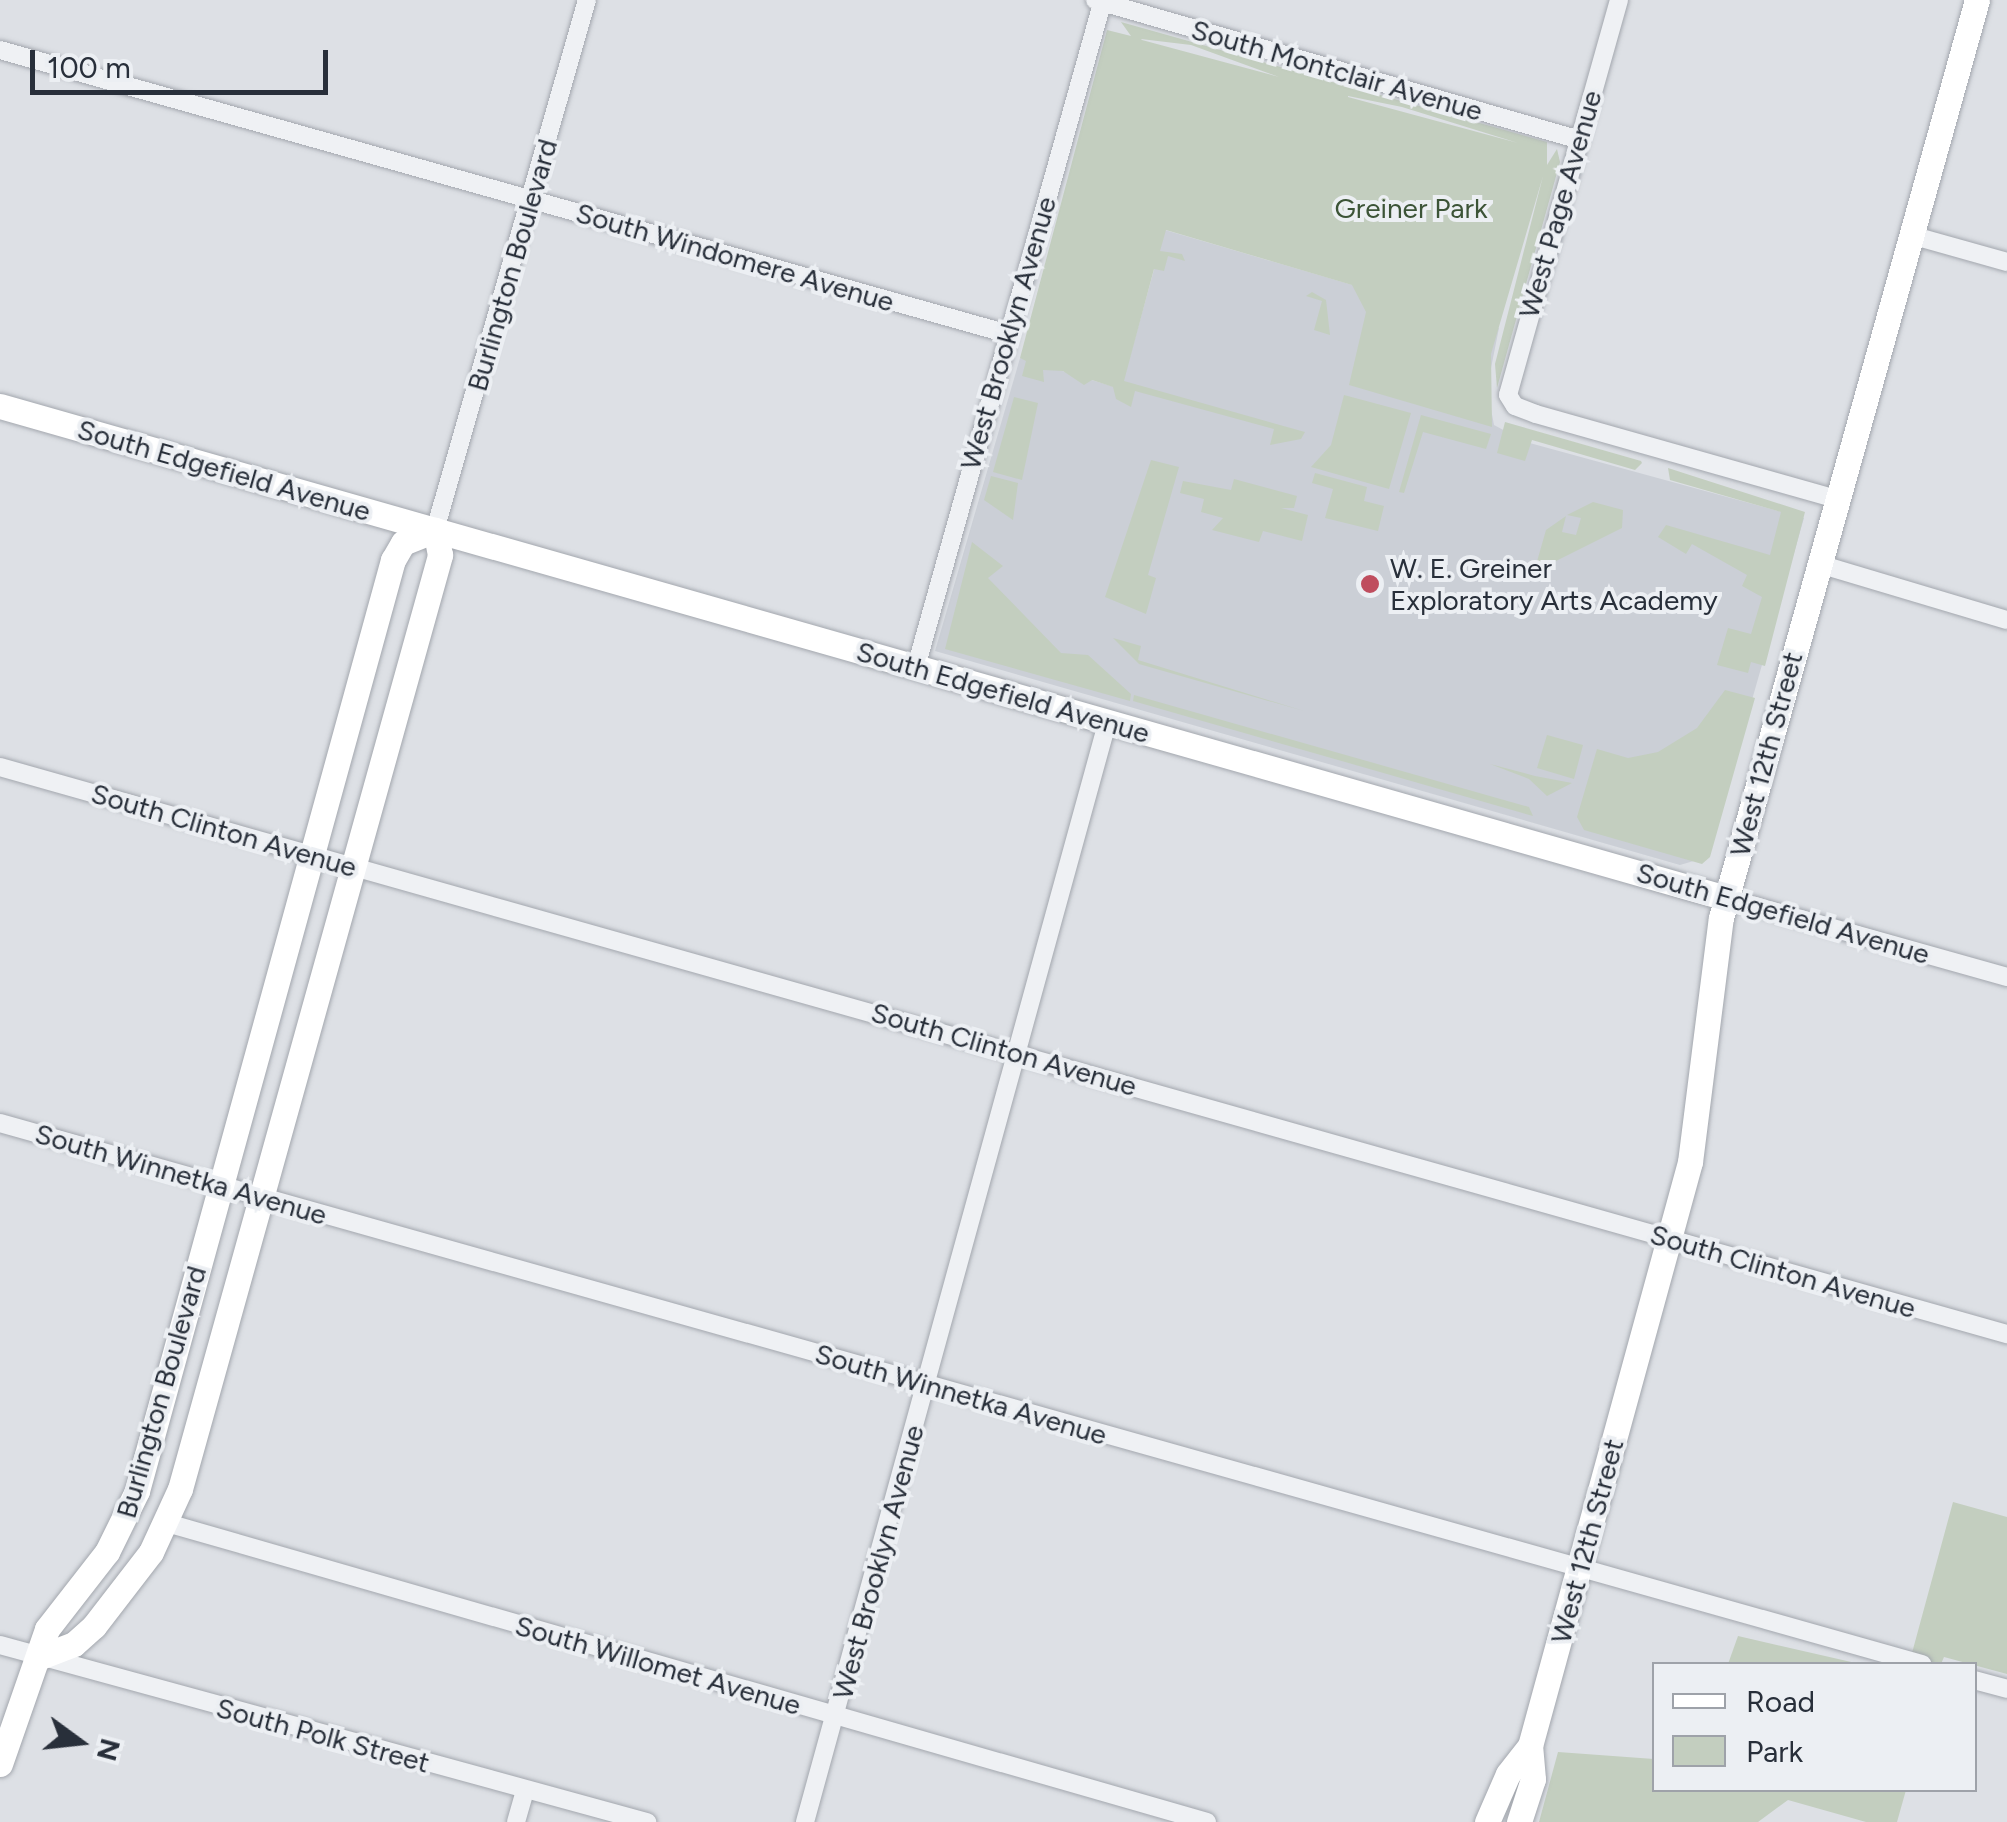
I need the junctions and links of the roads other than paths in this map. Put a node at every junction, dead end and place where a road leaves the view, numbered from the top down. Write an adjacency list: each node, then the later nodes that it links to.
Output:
1 (587, 0): 7 (street, Burlington Boulevard)
2 (1618, 0): 6 (street, West Page Avenue)
3 (1977, 0): 8 (street, West 12th Street)
4 (1100, 1): 6 (street, South Montclair Avenue); 10 (street, West Brooklyn Avenue)
5 (0, 50): 7 (street, South Windomere Avenue)
6 (1580, 140): 12 (street, West Page Avenue)
7 (529, 199): 10 (street, South Windomere Avenue); 13 (street, Burlington Boulevard)
8 (1912, 235): 9 (street); 12 (street, West 12th Street)
9 (2007, 262)
10 (1008, 334): 16 (street, West Brooklyn Avenue)
11 (0, 406): 13 (street, South Edgefield Avenue)
12 (1836, 499): 14 (street, West 12th Street)
13 (435, 530): 16 (street, South Edgefield Avenue); 19 (street, Burlington Boulevard); 20 (street, Burlington Boulevard)
14 (1819, 564): 15 (street); 21 (street, West 12th Street)
15 (2007, 620)
16 (916, 666): 17 (street, South Edgefield Avenue)
17 (1107, 722): 21 (street, South Edgefield Avenue); 23 (street, West Brooklyn Avenue)
18 (0, 767): 19 (street, South Clinton Avenue)
19 (311, 854): 20 (street, South Clinton Avenue); 25 (street, Burlington Boulevard)
20 (356, 867): 23 (street, South Clinton Avenue); 26 (street, Burlington Boulevard)
21 (1726, 898): 22 (street, South Edgefield Avenue); 27 (street, West 12th Street)
22 (2007, 976)
23 (1018, 1052): 27 (street, South Clinton Avenue); 29 (street, West Brooklyn Avenue)
24 (0, 1124): 25 (street, South Winnetka Avenue)
25 (220, 1185): 26 (street, South Winnetka Avenue); 33 (street, Burlington Boulevard)
26 (262, 1197): 29 (street, South Winnetka Avenue); 30 (street, Burlington Boulevard)
27 (1671, 1240): 28 (street, South Clinton Avenue); 31 (street, West 12th Street)
28 (2007, 1334)
29 (927, 1384): 31 (street, South Winnetka Avenue); 37 (street, West Brooklyn Avenue)
30 (168, 1522): 33 (street, Burlington Boulevard); 37 (street, South Willomet Avenue)
31 (1580, 1568): 34 (street, South Winnetka Avenue); 38 (street, West 12th Street)
32 (0, 1645): 33 (street, South Polk Street)
33 (40, 1657): 39 (street); 40 (street, South Polk Street)
34 (1915, 1662)
35 (1977, 1681): 36 (street)
36 (2007, 1689)
37 (836, 1717): 43 (street, West Brooklyn Avenue); 44 (street, South Willomet Avenue)
38 (1530, 1746): 45 (street, West 12th Street); 46 (street, West 12th Street)
39 (0, 1764)
40 (524, 1790): 41 (street); 42 (street, South Polk Street)
41 (516, 1822)
42 (646, 1822)
43 (805, 1822)
44 (1207, 1822)
45 (1486, 1822)
46 (1519, 1822)

